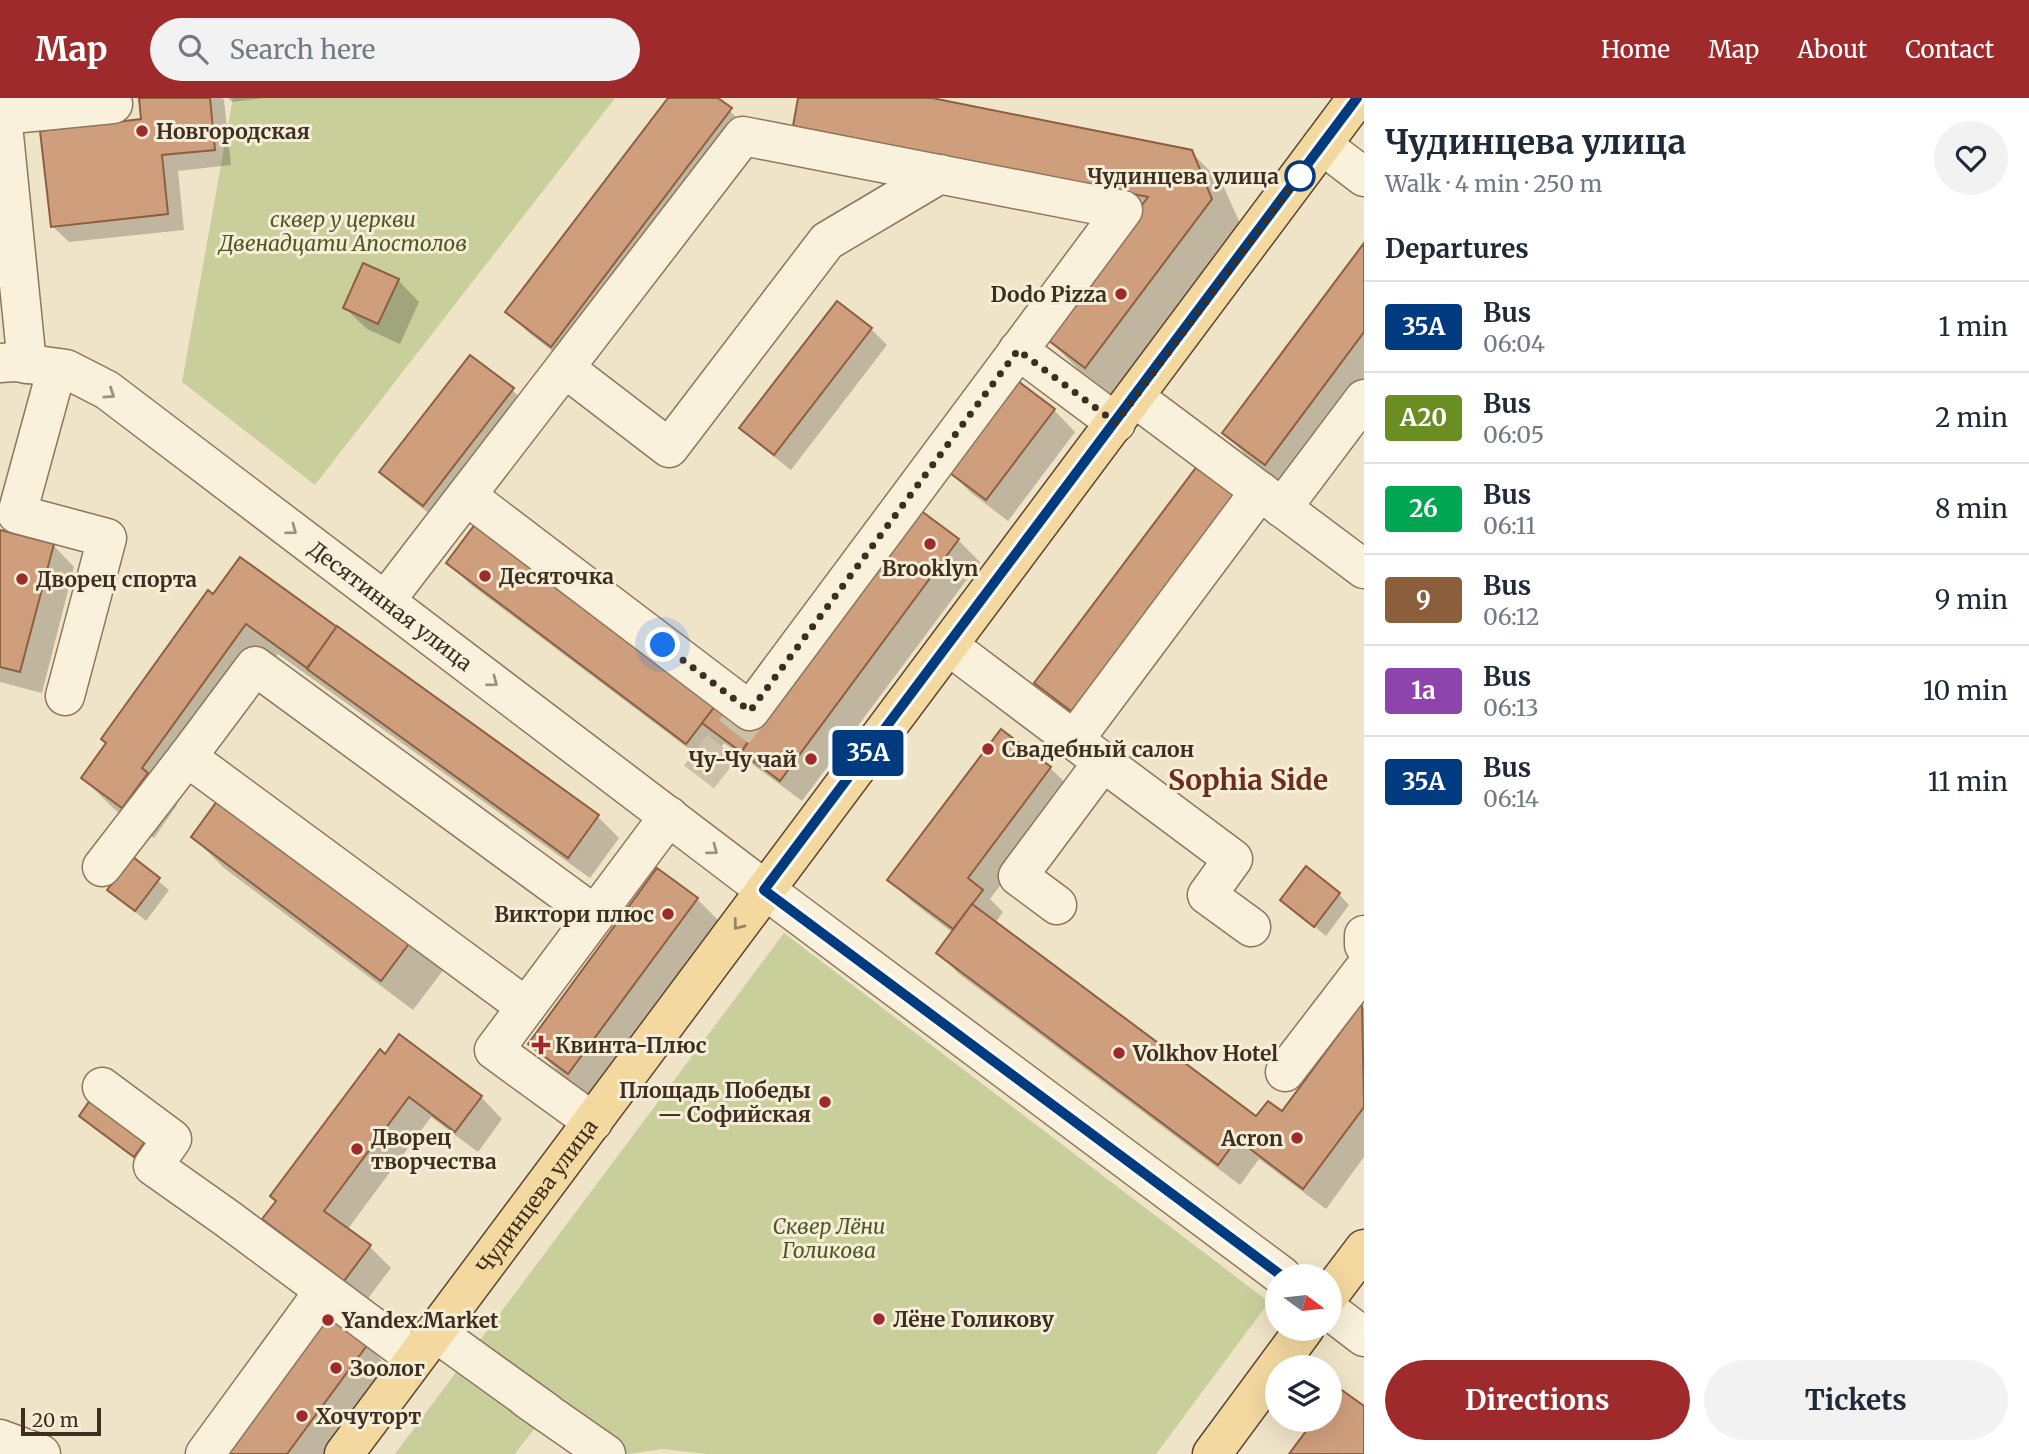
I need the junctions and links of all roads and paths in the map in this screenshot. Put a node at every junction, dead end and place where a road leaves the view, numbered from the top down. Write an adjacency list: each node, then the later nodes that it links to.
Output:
1 (112, 98): 3 (street)
2 (1357, 98): 4 (main road, Чудинцева улица)
3 (1, 108): 8 (street)
4 (1322, 145): 6 (street); 11 (main road, Чудинцева улица)
5 (940, 174): 7 (street); 9 (street); 9 (street)
6 (1364, 177)
7 (1018, 350): 11 (street); 12 (street)
8 (28, 365): 15 (street, Десятинная улица, one-way to 15); 17 (street)
9 (566, 369): 12 (street)
10 (1364, 399): 13 (street)
11 (1125, 410): 13 (street); 16 (main road, Чудинцева улица)
12 (467, 496): 15 (street)
13 (1271, 500): 14 (street); 18 (street)
14 (1364, 569)
15 (385, 601): 20 (street, Десятинная улица, one-way to 20)
16 (949, 646): 18 (street); 22 (main road, Чудинцева улица)
17 (65, 696)
18 (1089, 751): 23 (street); 25 (street)
19 (187, 757): 21 (street); 24 (street); 29 (street)
20 (669, 816): 22 (street, Десятинная улица, one-way to 22); 24 (street)
21 (102, 867)
22 (764, 890): 32 (main road, Чудинцева улица, one-way to 32); 34 (street, Десятинная улица)
23 (1057, 905)
24 (595, 915): 29 (street)
25 (1251, 927)
26 (1364, 935): 27 (street)
27 (1364, 945)
28 (1364, 969): 30 (street)
29 (526, 1007): 32 (street)
30 (1285, 1072)
31 (102, 1087): 36 (street)
32 (593, 1122): 40 (main road, Чудинцева улица)
33 (1364, 1249): 35 (main road)
34 (1266, 1264)
35 (1342, 1278)
36 (324, 1291): 40 (street); 43 (street)
37 (1342, 1320): 38 (street)
38 (1364, 1337)
39 (1295, 1341): 46 (main road)
40 (425, 1345): 44 (main road, Чудинцева улица); 45 (street)
41 (0, 1438): 42 (street)
42 (41, 1454)
43 (205, 1454)
44 (344, 1454)
45 (606, 1454)
46 (1212, 1454)

